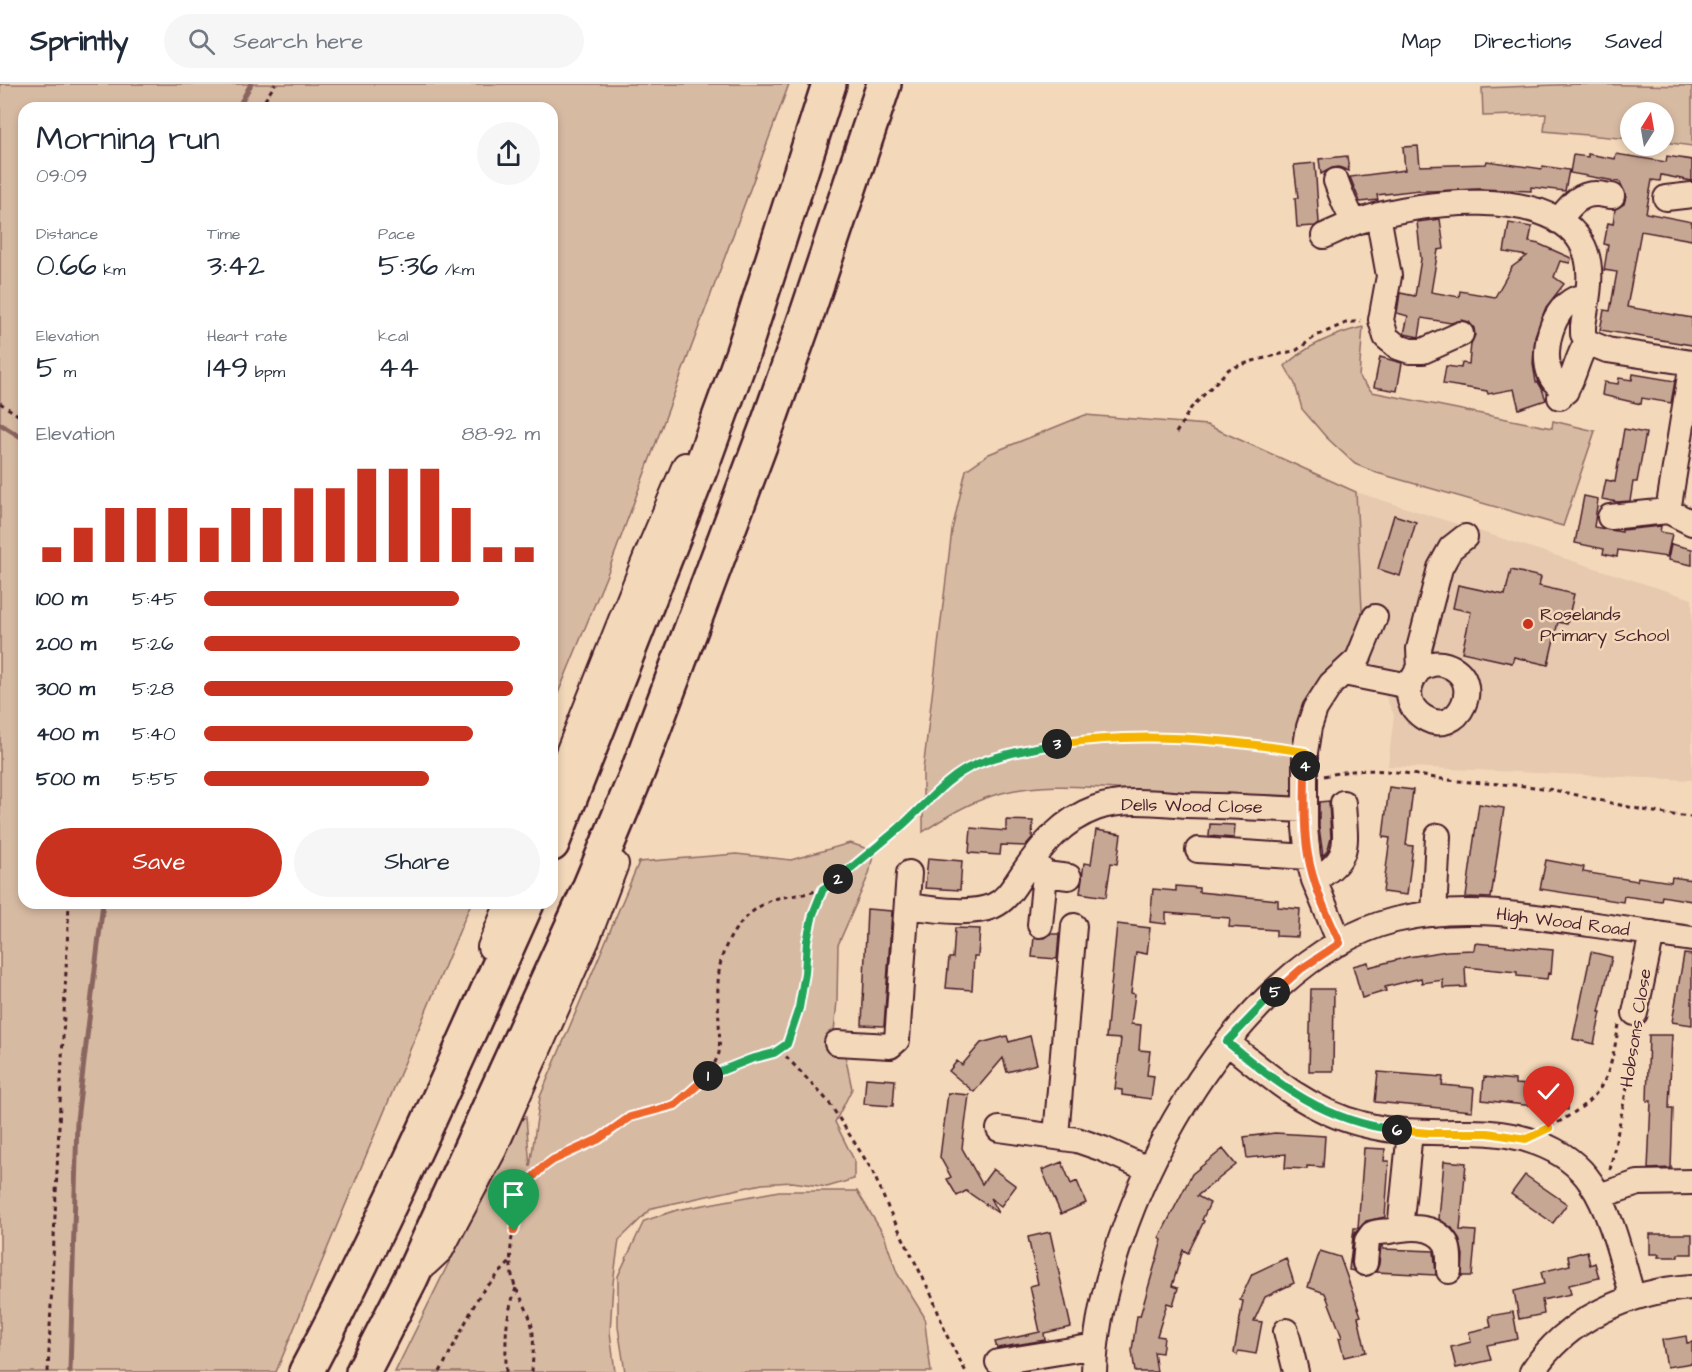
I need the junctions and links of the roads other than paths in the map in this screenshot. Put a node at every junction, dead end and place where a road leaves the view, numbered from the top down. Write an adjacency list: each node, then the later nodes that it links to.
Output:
1 (829, 84): 14 (highway)
2 (884, 84): 61 (highway)
3 (1336, 181): 9 (street)
4 (1692, 195): 6 (street)
5 (1612, 196): 8 (street)
6 (1666, 198)
7 (1378, 215): 8 (street); 9 (street); 12 (street)
8 (1558, 221): 11 (street)
9 (1354, 223): 10 (street)
10 (1324, 236)
11 (1587, 297): 13 (street); 13 (street)
12 (1461, 334)
13 (1587, 342): 15 (street)
14 (743, 352): 22 (street); 25 (highway)
15 (1692, 363): 16 (street)
16 (1668, 511): 17 (street); 18 (street)
17 (1610, 517)
18 (1692, 523)
19 (1466, 537): 21 (street)
20 (1375, 617): 21 (street)
21 (1344, 673): 24 (street)
22 (558, 778)
23 (1343, 803): 32 (street)
24 (1305, 810): 28 (street); 29 (street, Dells Wood Close)
25 (558, 829)
26 (1438, 836): 36 (street)
27 (1198, 850): 28 (street)
28 (1308, 857): 32 (street)
29 (1039, 866): 31 (street); 33 (street, Dells Wood Close); 37 (street)
30 (909, 873): 33 (street)
31 (1069, 877)
32 (1314, 880): 41 (street)
33 (907, 906): 44 (street)
34 (506, 909): 45 (street)
35 (523, 909): 45 (highway)
36 (1434, 914): 39 (street, High Wood Road); 41 (street, High Wood Road)
37 (1040, 925)
38 (1074, 926): 48 (street)
39 (1652, 933): 40 (street, High Wood Road); 42 (street, Hobsons Close)
40 (1692, 939)
41 (1340, 943): 43 (street, High Wood Road)
42 (1635, 1013)
43 (1227, 1042): 47 (street); 49 (street, High Wood Road)
44 (837, 1043)
45 (436, 1106): 60 (highway)
46 (999, 1129): 48 (street)
47 (1410, 1132): 51 (street); 52 (street)
48 (1056, 1136): 49 (street)
49 (1148, 1169): 58 (street, High Wood Road)
50 (1692, 1182): 51 (street)
51 (1602, 1194): 56 (street)
52 (1400, 1228): 53 (street); 54 (street)
53 (1365, 1263)
54 (1449, 1271)
55 (1692, 1287): 56 (street)
56 (1633, 1298): 64 (street)
57 (1286, 1331): 63 (street)
58 (1096, 1346): 59 (street); 62 (street, High Wood Road)
59 (998, 1362)
60 (306, 1372)
61 (363, 1372)
62 (1094, 1372)
63 (1296, 1372)
64 (1532, 1372)

